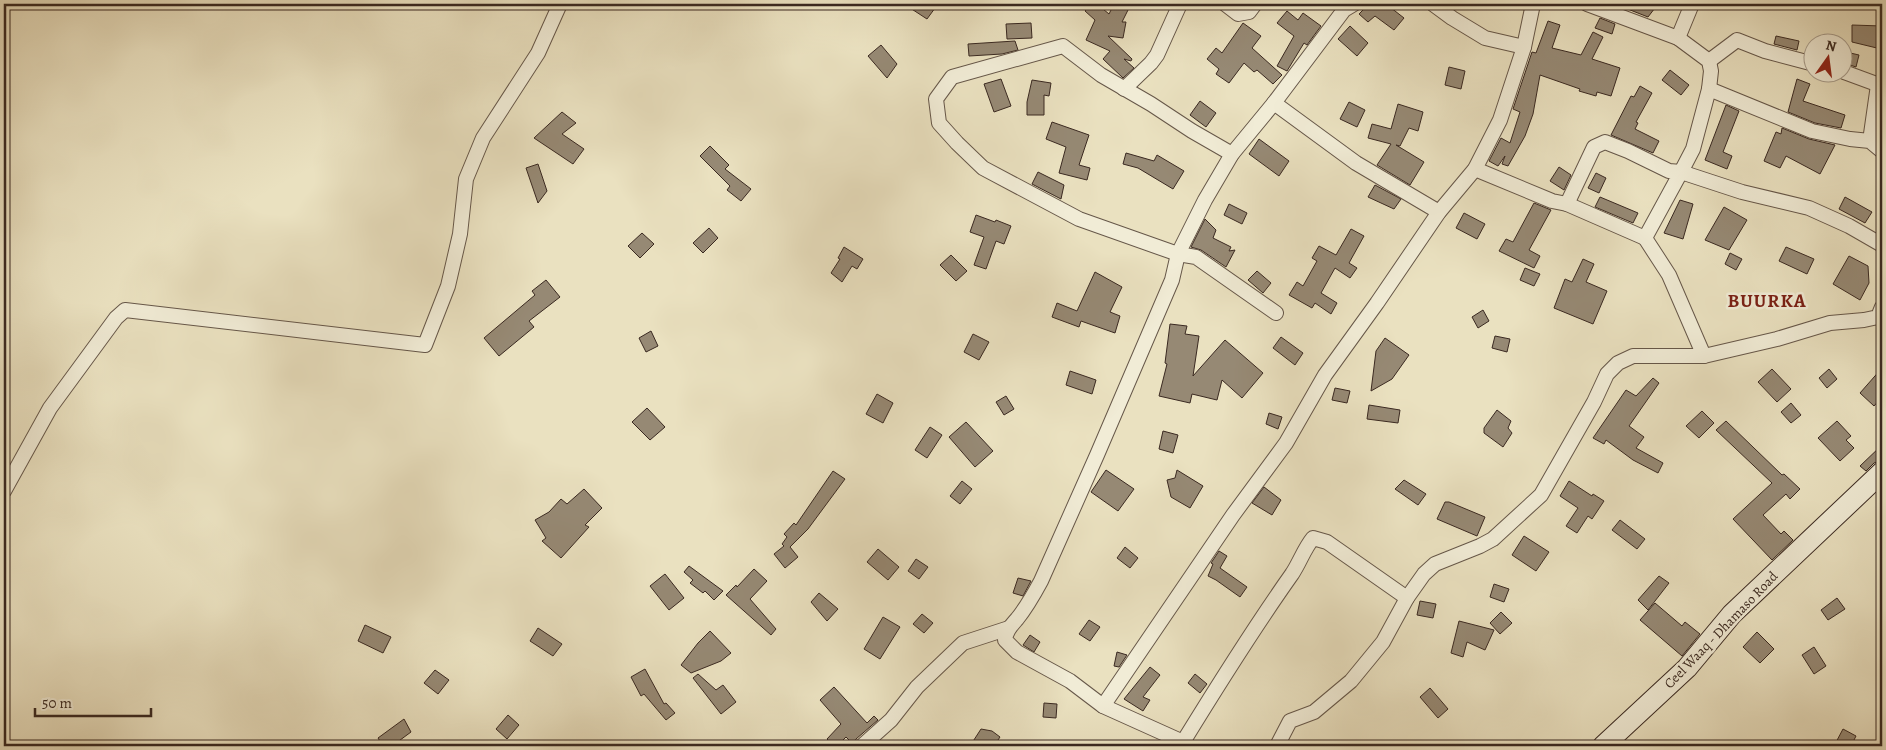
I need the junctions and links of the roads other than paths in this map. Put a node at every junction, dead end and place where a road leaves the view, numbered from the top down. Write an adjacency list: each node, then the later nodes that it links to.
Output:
1 (560, 4): 33 (street)
2 (1180, 4): 16 (street)
3 (1225, 4): 4 (street)
4 (1255, 4)
5 (1433, 4): 11 (street)
6 (1533, 4): 11 (street)
7 (1587, 4): 10 (street)
8 (1692, 4): 10 (street)
9 (1344, 6): 18 (street)
10 (1678, 38): 12 (street)
11 (1524, 47): 22 (street)
12 (1709, 61): 13 (street); 17 (street)
13 (1804, 61)
14 (1854, 76): 15 (street)
15 (1880, 85): 19 (street)
16 (1124, 89): 21 (street); 28 (street)
17 (1709, 89): 19 (street); 23 (street)
18 (1274, 103): 21 (street); 25 (street)
19 (1870, 141): 20 (street)
20 (1882, 151)
21 (1232, 154): 28 (street)
22 (1476, 169): 24 (street); 25 (street)
23 (1681, 172): 24 (street); 26 (street); 27 (street)
24 (1567, 204): 26 (street)
25 (1439, 212): 36 (street)
26 (1646, 238): 31 (street)
27 (1882, 245)
28 (1178, 254): 30 (street); 35 (street)
29 (1882, 307): 31 (street)
30 (1276, 313)
31 (1704, 356): 34 (street)
32 (1880, 477): 40 (main road, Ceel Waaq - Dhamaso Road)
33 (4, 491)
34 (1407, 598): 37 (street); 39 (street)
35 (1009, 628): 36 (street); 38 (street)
36 (1103, 706): 37 (street)
37 (1185, 744)
38 (862, 746)
39 (1277, 746)
40 (1602, 746)

